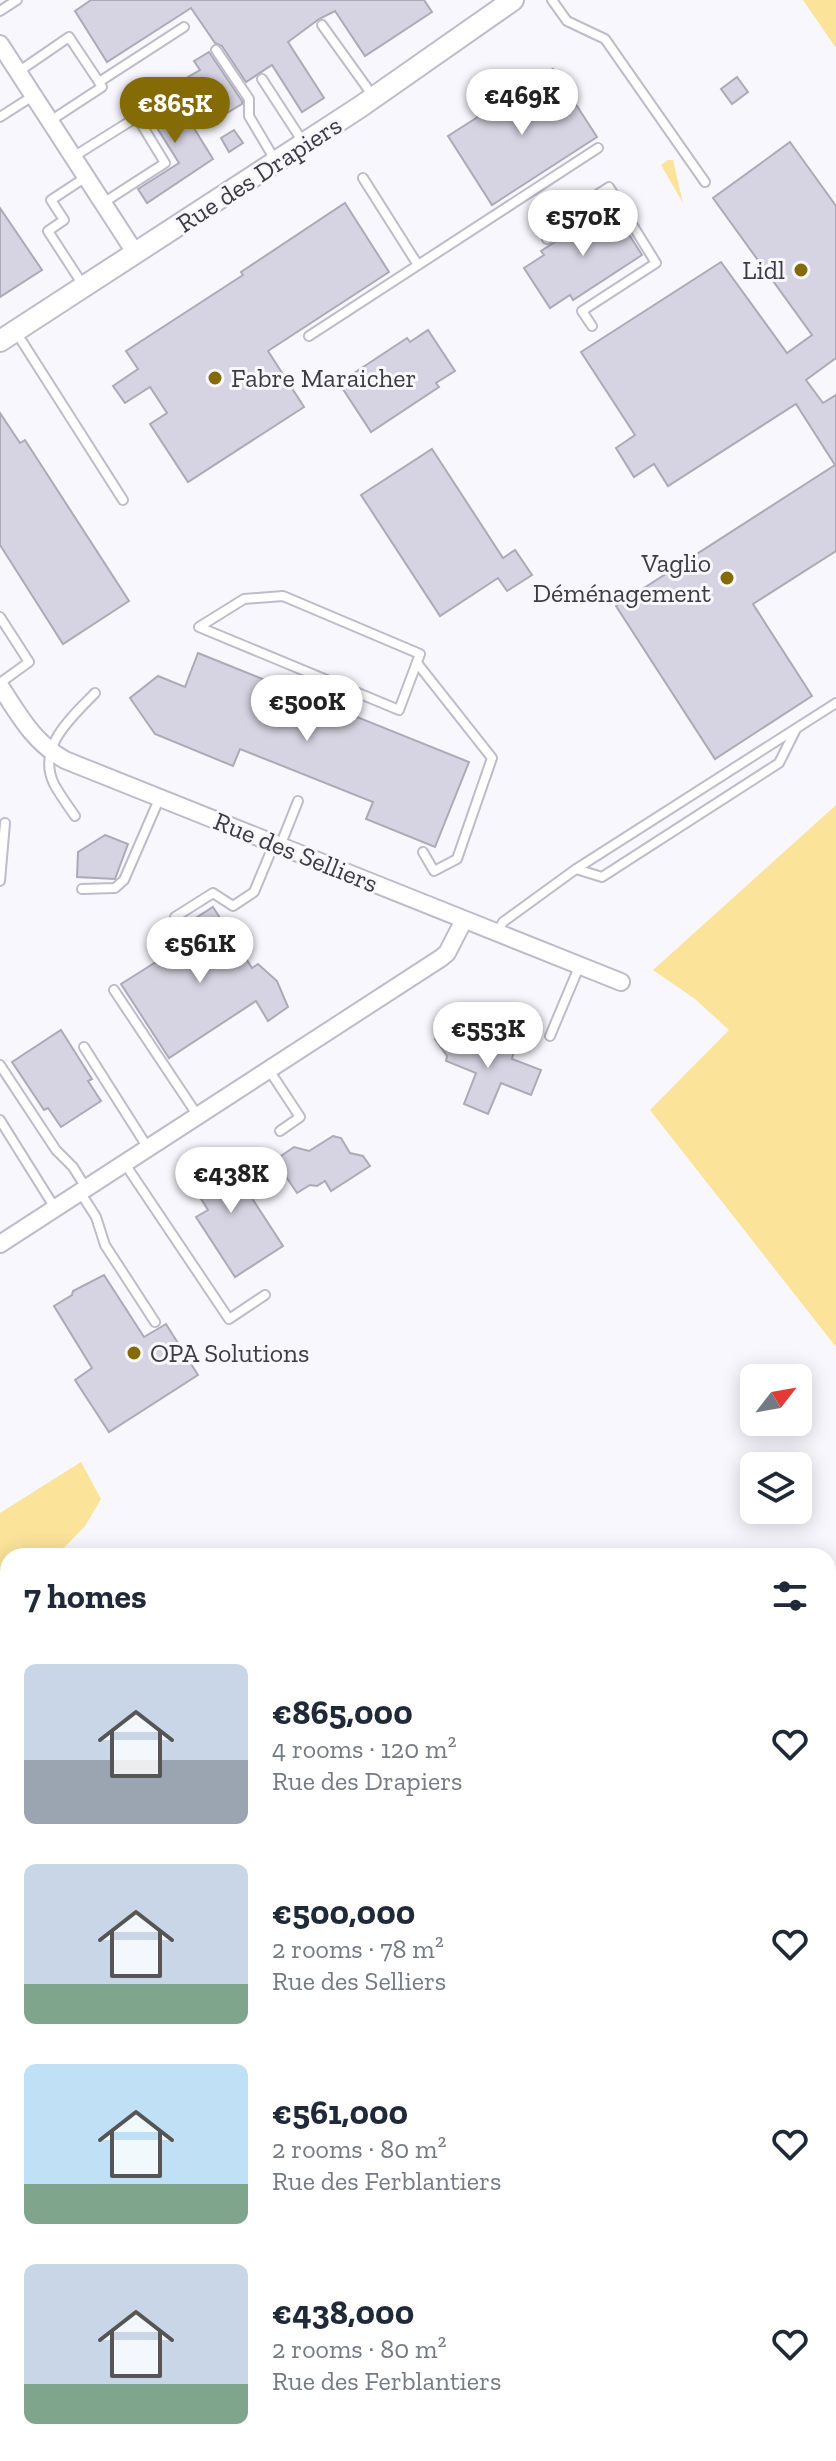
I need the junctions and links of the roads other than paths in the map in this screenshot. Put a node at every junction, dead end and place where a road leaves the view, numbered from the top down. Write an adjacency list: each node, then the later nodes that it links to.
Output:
1 (17, 0): 4 (lane)
2 (512, 0): 13 (street, Rue des Drapiers)
3 (552, 0): 22 (lane)
4 (0, 11)
5 (322, 25): 13 (lane)
6 (184, 27): 11 (lane)
7 (0, 44): 9 (street)
8 (216, 50): 19 (lane)
9 (18, 72): 11 (lane); 12 (street)
10 (262, 79): 16 (lane)
11 (99, 82): 15 (lane)
12 (33, 95): 14 (lane); 15 (street)
13 (374, 98): 16 (street, Rue des Drapiers)
14 (0, 117)
15 (50, 121): 18 (street)
16 (305, 144): 19 (street, Rue des Drapiers)
17 (598, 148): 26 (lane)
18 (73, 157): 20 (street); 23 (lane)
19 (277, 162): 25 (street, Rue des Drapiers)
20 (86, 177): 23 (street); 27 (lane)
21 (363, 178): 26 (lane)
22 (705, 182)
23 (103, 203): 25 (street)
24 (547, 239): 28 (lane)
25 (136, 254): 27 (street, Rue des Drapiers)
26 (418, 265): 30 (lane)
27 (84, 287): 29 (street, Rue des Drapiers)
28 (592, 326)
29 (8, 336): 31 (lane)
30 (309, 336)
31 (123, 500)
32 (0, 617): 34 (lane)
33 (417, 663): 33 (lane); 44 (lane)
34 (0, 684): 38 (street, Rue des Selliers)
35 (95, 693): 38 (lane)
36 (836, 703): 37 (lane)
37 (797, 727): 45 (lane); 45 (lane)
38 (50, 751): 39 (street, Rue des Selliers); 41 (lane)
39 (160, 797): 43 (street, Rue des Selliers); 47 (lane)
40 (298, 801): 43 (lane)
41 (75, 816)
42 (5, 823): 46 (lane)
43 (277, 844): 48 (lane); 49 (street, Rue des Selliers)
44 (423, 852)
45 (576, 869): 50 (lane)
46 (0, 881)
47 (82, 889)
48 (175, 917)
49 (464, 920): 50 (street, Rue des Selliers); 57 (street)
50 (497, 933): 51 (street, Rue des Selliers)
51 (579, 967): 52 (street, Rue des Selliers); 54 (lane)
52 (621, 982)
53 (114, 990): 58 (lane)
54 (550, 1036)
55 (84, 1047): 61 (lane)
56 (0, 1065): 63 (lane)
57 (269, 1070): 58 (street); 60 (lane)
58 (198, 1116): 61 (street)
59 (0, 1120): 64 (lane)
60 (280, 1131)
61 (148, 1148): 62 (street)
62 (124, 1163): 63 (street); 66 (lane)
63 (83, 1190): 64 (street); 67 (lane)
64 (55, 1208): 65 (street)
65 (0, 1244)
66 (265, 1295)
67 (155, 1322)

